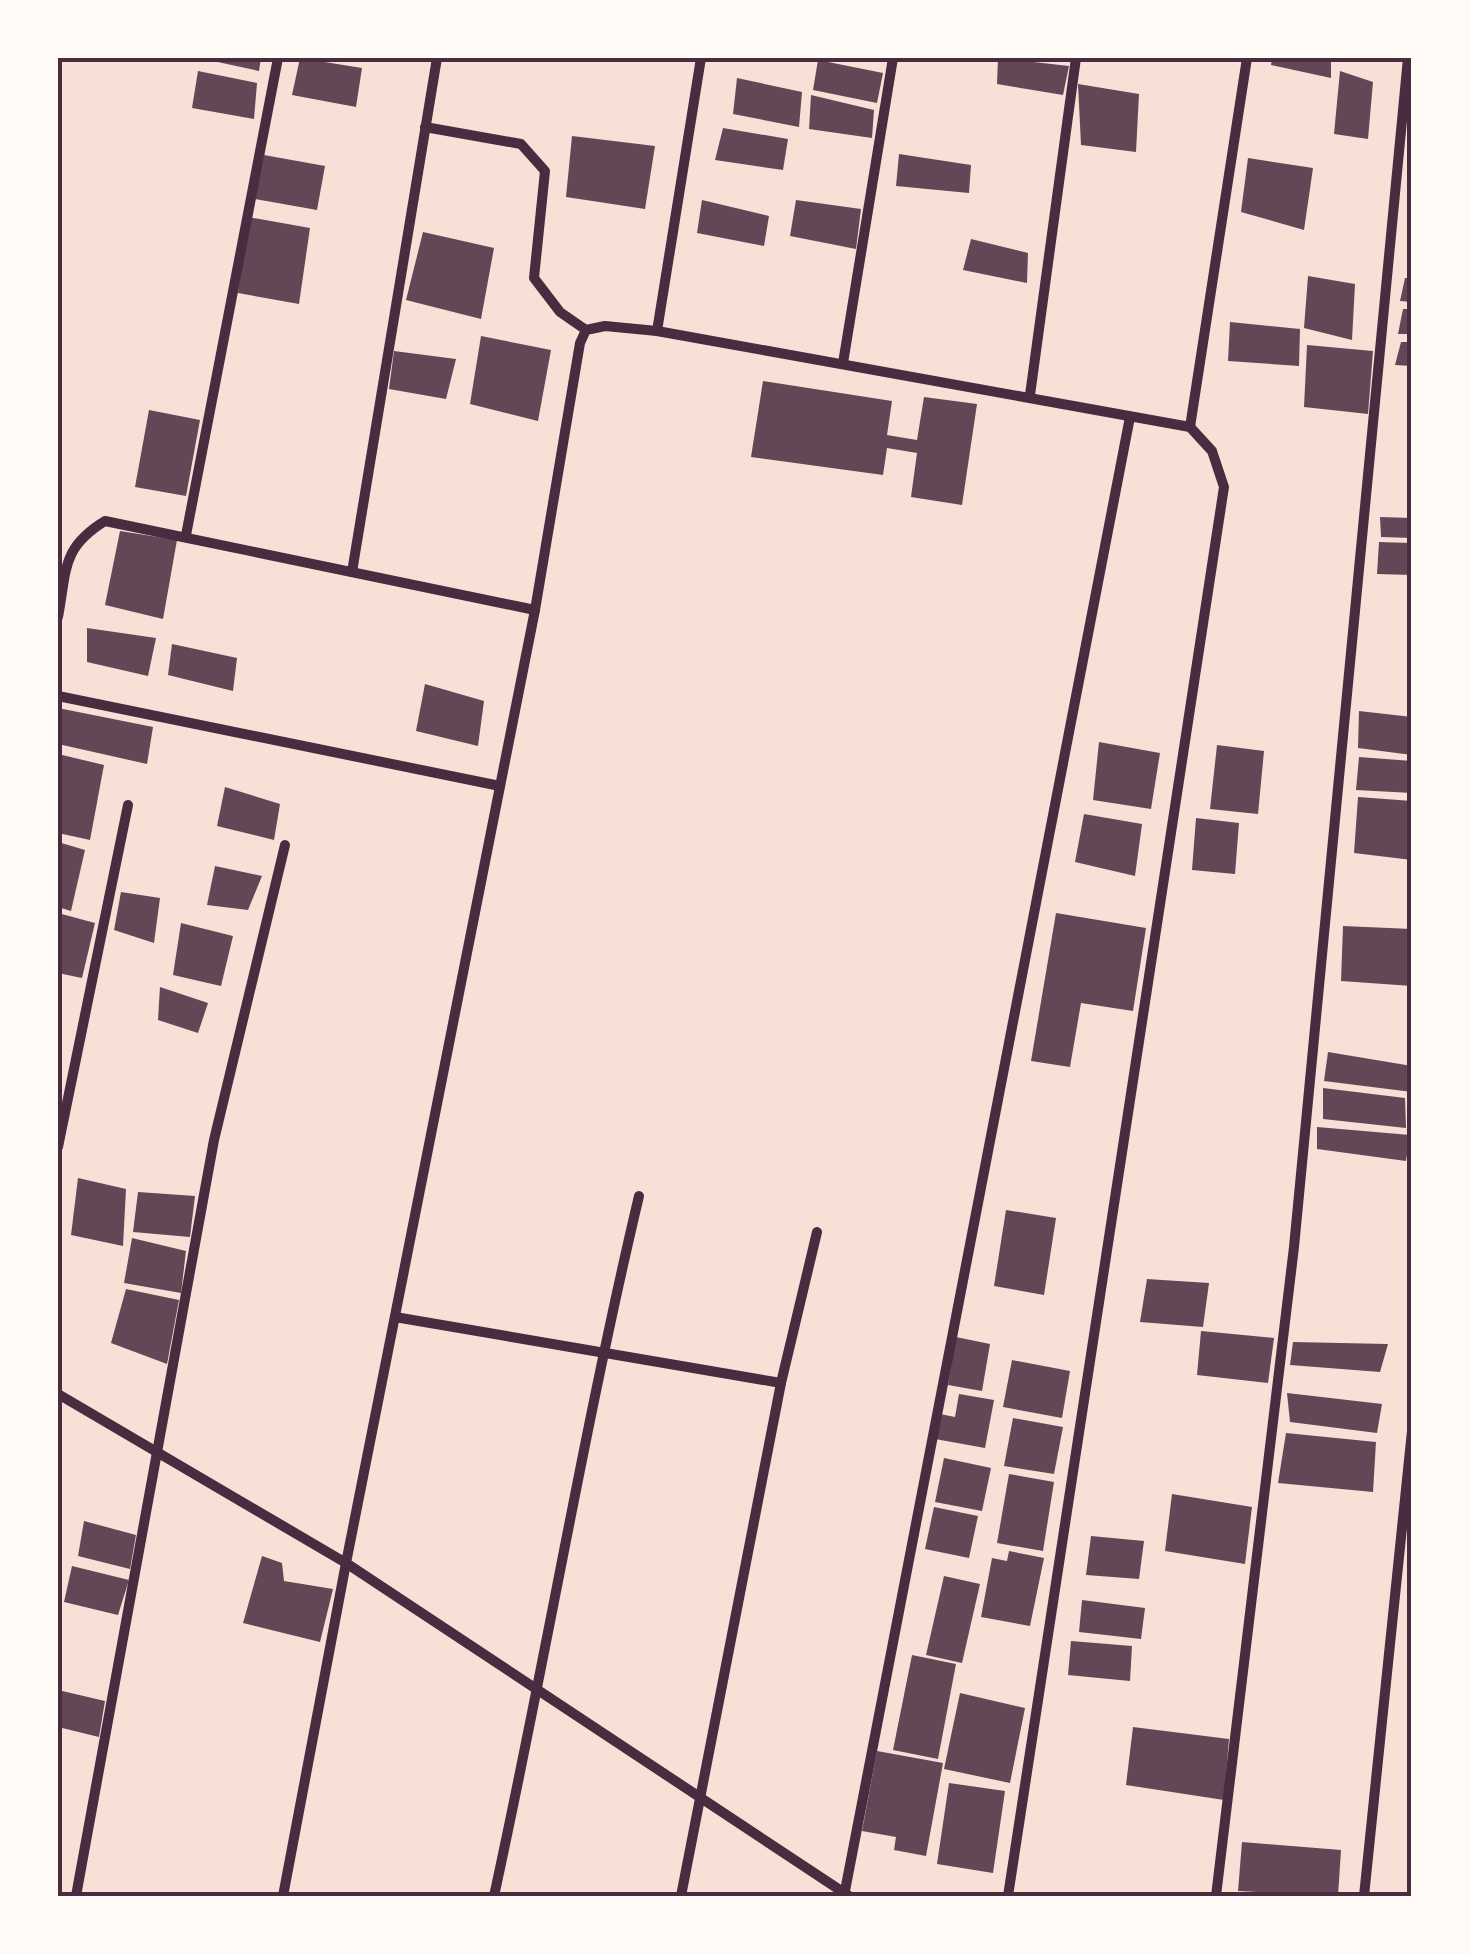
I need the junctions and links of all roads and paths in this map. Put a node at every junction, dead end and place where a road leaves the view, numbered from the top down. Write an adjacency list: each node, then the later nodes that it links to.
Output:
1 (278, 58): 15 (street)
2 (437, 58): 8 (street)
3 (701, 58): 10 (street)
4 (892, 58): 11 (street)
5 (1076, 58): 12 (street)
6 (1247, 58): 14 (street)
7 (1408, 58): 42 (street)
8 (426, 128): 9 (street); 16 (street)
9 (586, 330): 10 (street); 17 (street)
10 (657, 331): 11 (street)
11 (843, 364): 12 (street)
12 (1030, 395): 13 (street)
13 (1130, 417): 14 (street); 36 (street)
14 (1190, 427): 41 (street)
15 (186, 535): 16 (street); 18 (street)
16 (352, 572): 17 (street)
17 (535, 610): 20 (street)
18 (58, 617)
19 (58, 696): 20 (street)
20 (500, 786): 26 (street)
21 (128, 805): 23 (street)
22 (285, 845): 31 (street)
23 (58, 1147)
24 (639, 1196): 27 (street)
25 (816, 1232): 28 (street)
26 (395, 1317): 27 (street); 33 (street)
27 (601, 1355): 28 (street); 34 (street)
28 (781, 1383): 35 (street)
29 (58, 1394): 31 (street)
30 (1412, 1431): 32 (street)
31 (160, 1453): 33 (street); 37 (street)
32 (1409, 1488): 43 (street)
33 (346, 1562): 34 (street); 38 (street)
34 (540, 1688): 35 (street); 39 (street)
35 (702, 1798): 36 (street); 40 (street)
36 (846, 1895)
37 (76, 1896)
38 (283, 1896)
39 (494, 1896)
40 (681, 1896)
41 (1008, 1896)
42 (1216, 1896)
43 (1364, 1896)

